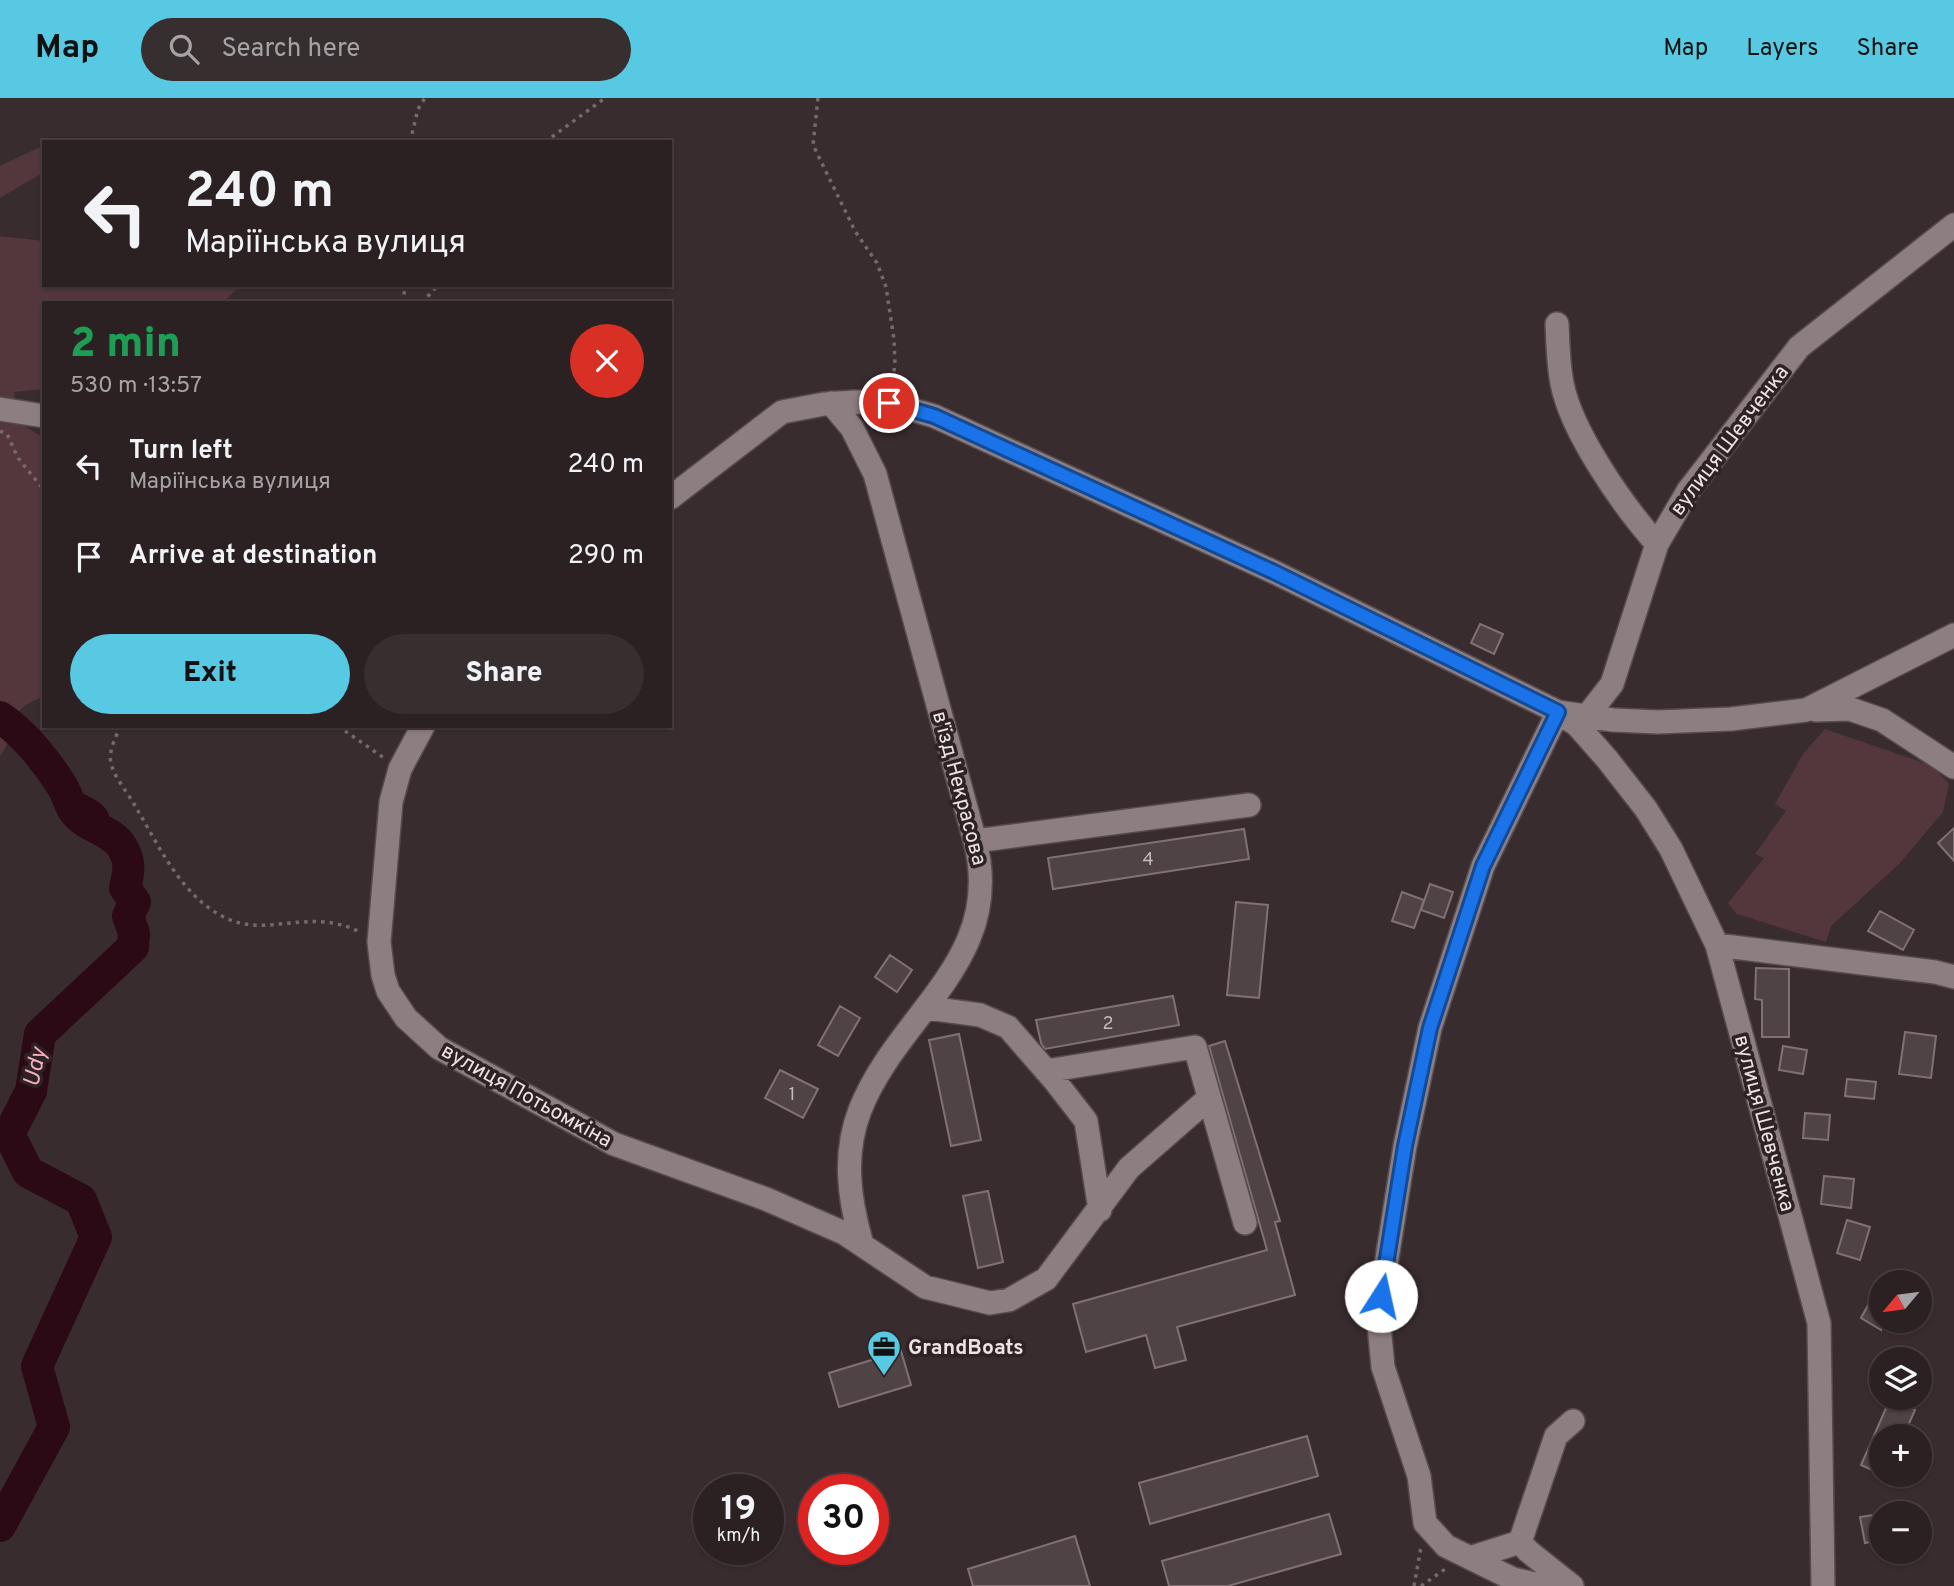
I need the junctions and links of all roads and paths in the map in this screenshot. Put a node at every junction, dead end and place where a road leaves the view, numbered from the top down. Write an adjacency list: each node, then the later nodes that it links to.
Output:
1 (425, 98): 4 (path)
2 (605, 98): 5 (path)
3 (818, 98): 11 (path)
4 (410, 140)
5 (548, 140)
6 (1954, 225): 17 (street, вулиця Шевченка)
7 (436, 287): 8 (path)
8 (424, 301)
9 (1557, 324): 17 (street)
10 (831, 403): 11 (street); 16 (street); 28 (street, в'їзд Некрасова)
11 (889, 403): 20 (street)
12 (0, 409): 13 (street)
13 (42, 416)
14 (0, 430): 15 (path)
15 (42, 488)
16 (672, 496)
17 (1657, 544): 21 (street, вулиця Шевченка)
18 (1954, 635): 19 (street)
19 (1805, 710): 21 (street); 25 (street)
20 (1558, 712): 21 (street); 30 (street, вулиця Шевченка); 39 (street)
21 (1587, 716)
22 (120, 728): 29 (path)
23 (341, 728): 26 (path)
24 (422, 728): 26 (street, вулиця Потьомкіна)
25 (1954, 767)
26 (400, 769): 29 (street, вулиця Потьомкіна)
27 (1249, 805): 28 (street)
28 (975, 841): 32 (street, в'їзд Некрасова)
29 (379, 942): 37 (street, вулиця Потьомкіна)
30 (1717, 945): 31 (street); 45 (street, вулиця Шевченка)
31 (1954, 977)
32 (928, 1007): 33 (street); 37 (street, в'їзд Некрасова)
33 (1046, 1071): 34 (street); 35 (street)
34 (1209, 1098): 35 (street, вулиця Потьомкіна); 36 (street)
35 (1100, 1210): 37 (street, вулиця Потьомкіна)
36 (1245, 1223)
37 (860, 1241)
38 (1573, 1421): 40 (street)
39 (1425, 1523): 41 (street); 42 (path)
40 (1520, 1542): 41 (street); 44 (street)
41 (1473, 1557): 43 (street)
42 (1414, 1586)
43 (1544, 1586)
44 (1572, 1586)
45 (1823, 1586)

